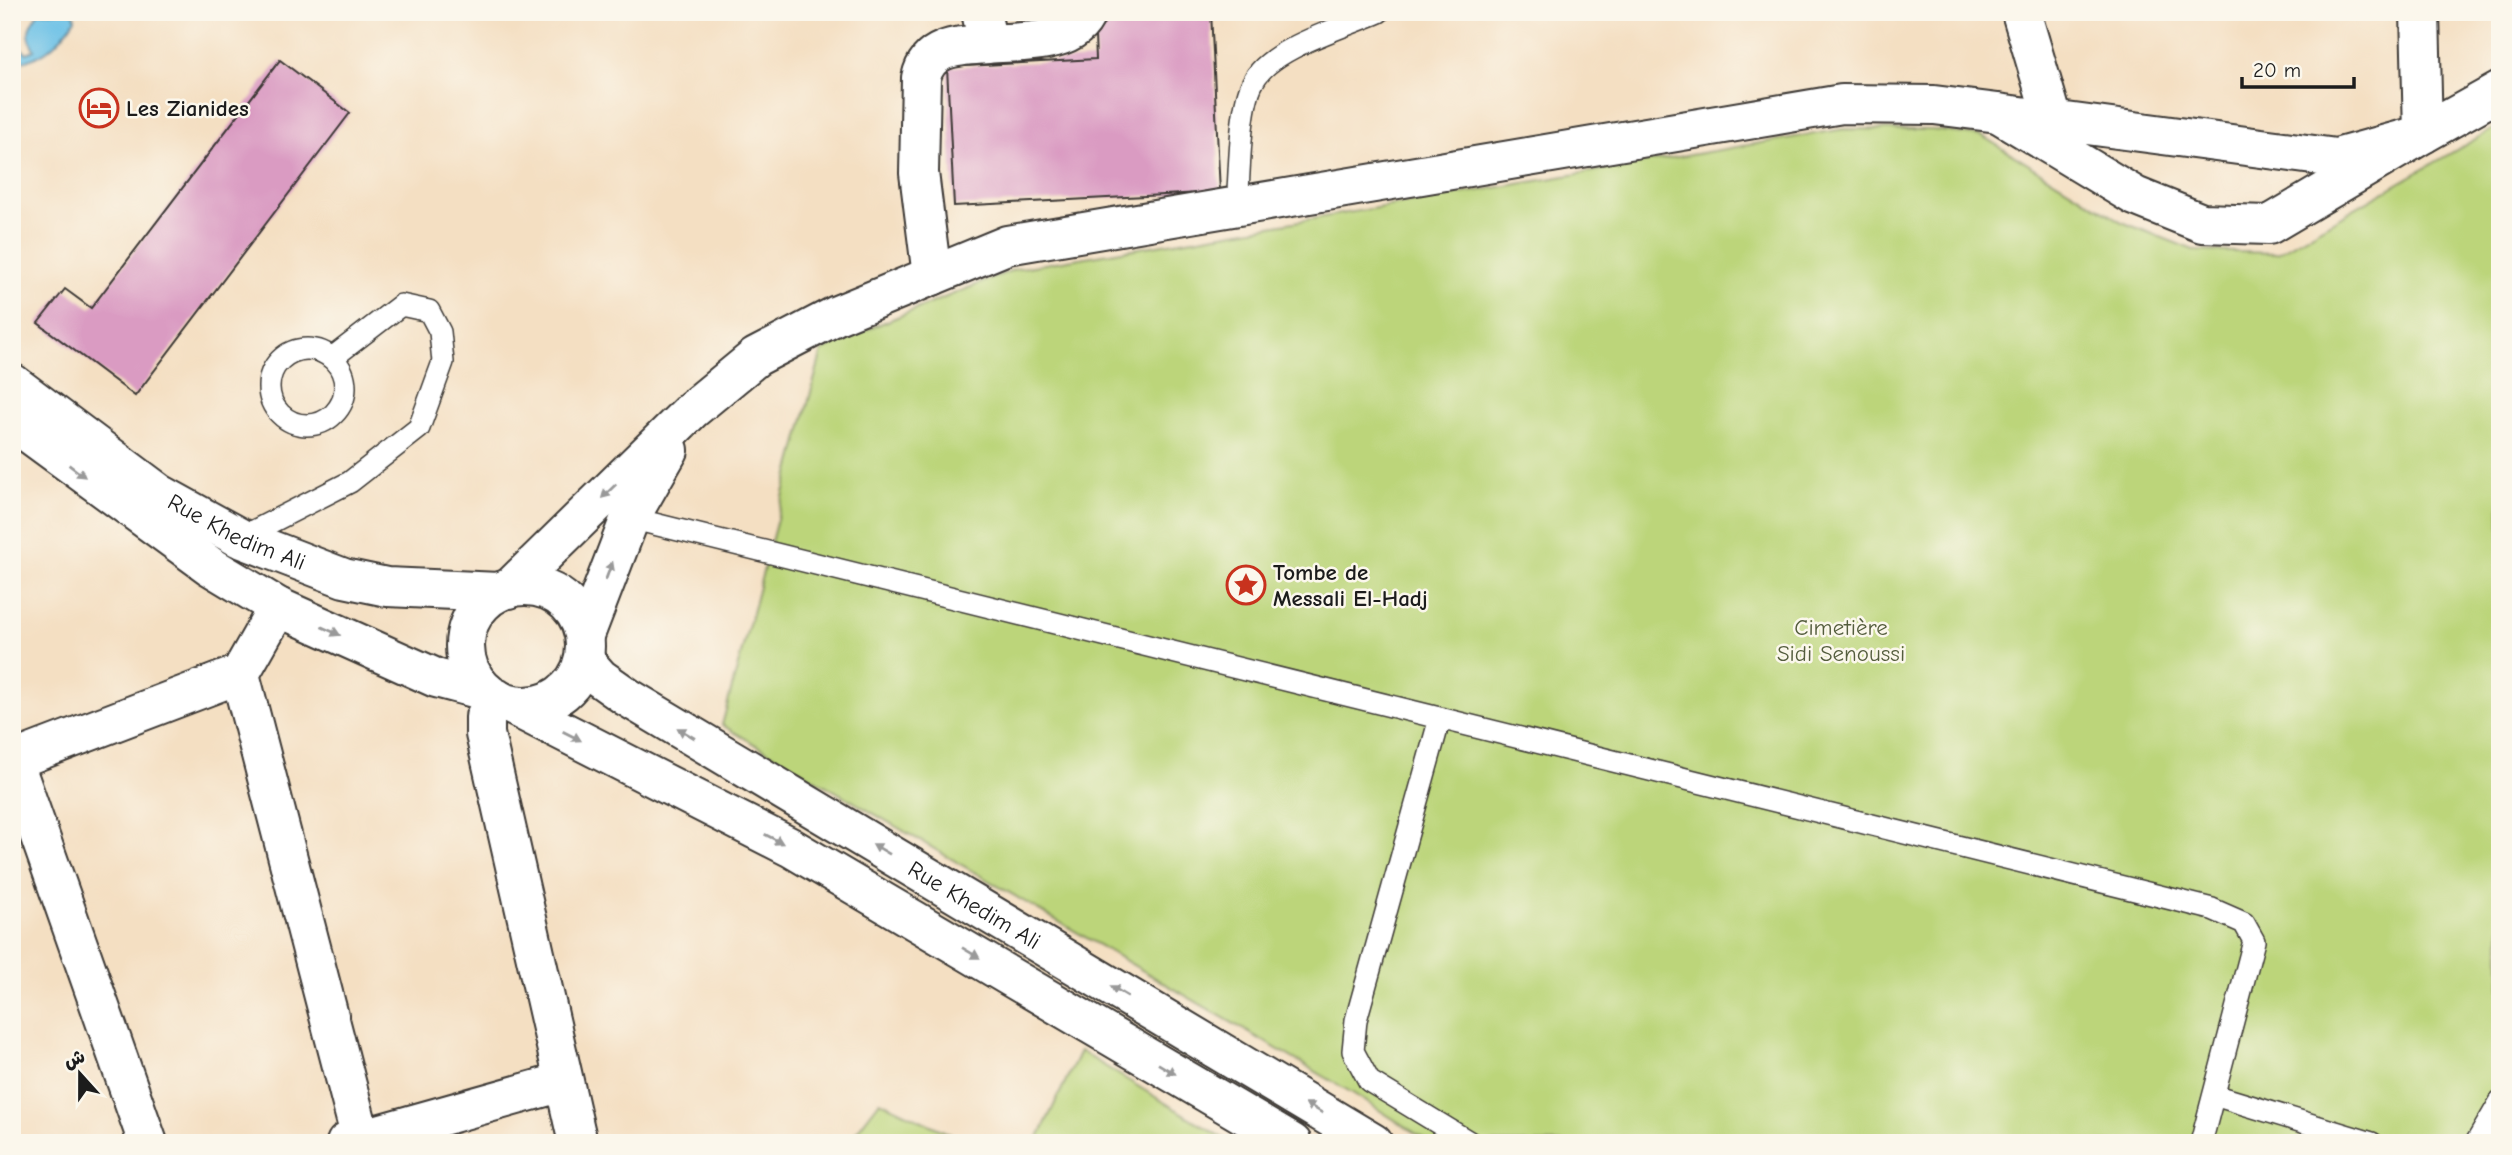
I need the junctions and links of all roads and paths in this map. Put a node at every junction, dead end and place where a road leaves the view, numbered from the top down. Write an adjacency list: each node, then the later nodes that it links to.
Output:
1 (1087, 12): 5 (street)
2 (1379, 12): 10 (lane)
3 (2021, 12): 8 (street)
4 (2420, 12): 9 (street)
5 (984, 28): 11 (street)
6 (2500, 91): 9 (street)
7 (1998, 113): 8 (street); 9 (street); 10 (street)
8 (2053, 120): 9 (street)
9 (2423, 134)
10 (1237, 205): 11 (street)
11 (932, 276): 14 (street)
12 (332, 358): 17 (lane)
13 (12, 383): 17 (street, Rue Khedim Ali)
14 (693, 409): 16 (street); 18 (street, one-way to 18)
15 (15, 428): 19 (street, Rue Khedim Ali, one-way to 19)
16 (630, 518): 20 (street, one-way to 16); 23 (lane)
17 (240, 538): 18 (street, Rue Khedim Ali)
18 (504, 591): 20 (street); 22 (street)
19 (278, 607): 21 (street); 22 (street, Rue Khedim Ali, one-way to 22)
20 (584, 647): 22 (street); 32 (street, Rue Khedim Ali, one-way to 20)
21 (240, 674): 24 (street); 28 (street)
22 (497, 698): 25 (street); 31 (street, Rue Khedim Ali, one-way to 31)
23 (1440, 718): 26 (lane); 33 (lane)
24 (13, 761): 29 (street)
25 (563, 1083): 28 (street); 30 (street)
26 (2214, 1095): 34 (lane); 35 (lane)
27 (2500, 1102): 36 (lane)
28 (356, 1141)
29 (148, 1143)
30 (578, 1143)
31 (1292, 1143)
32 (1373, 1143)
33 (1471, 1143)
34 (2201, 1143)
35 (2372, 1143)
36 (2476, 1143)

